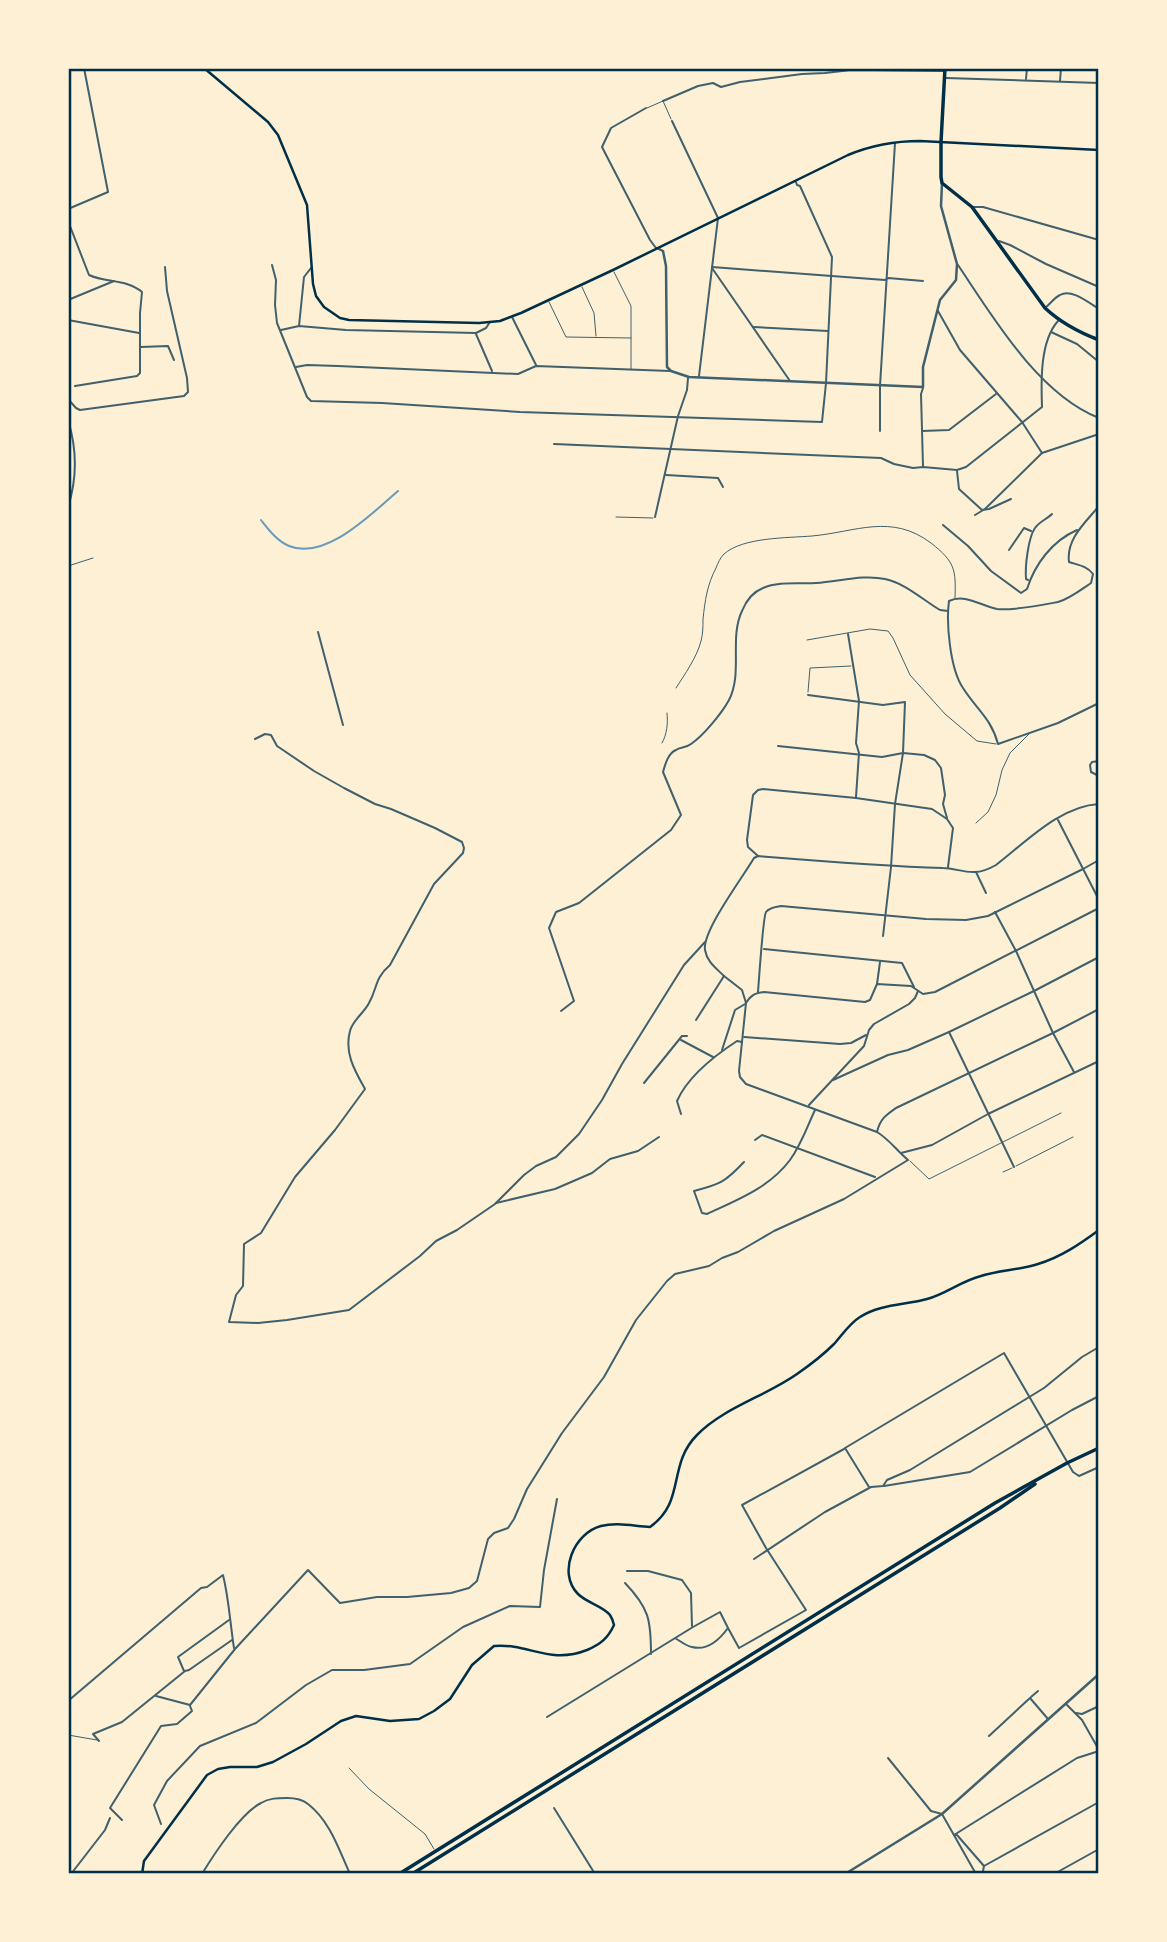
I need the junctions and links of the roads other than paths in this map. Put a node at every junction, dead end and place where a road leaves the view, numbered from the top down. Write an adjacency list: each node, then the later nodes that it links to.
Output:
1 (84, 68): 19 (street)
2 (204, 68): 29 (main road)
3 (1027, 68): 7 (street)
4 (1061, 68): 8 (street)
5 (945, 70): 6 (main road); 10 (street)
6 (945, 78): 7 (street); 14 (main road)
7 (1026, 80): 8 (street)
8 (1060, 82): 9 (street)
9 (1099, 83)
10 (663, 101): 11 (lane); 12 (lane)
11 (646, 108): 24 (street)
12 (672, 121): 20 (street)
13 (895, 142): 14 (main road); 16 (main road); 32 (street)
14 (941, 142): 15 (main road); 17 (main road)
15 (1099, 150)
16 (796, 181): 20 (main road); 31 (street)
17 (943, 183): 18 (main road); 25 (street)
18 (972, 207): 22 (main road); 23 (street)
19 (68, 209)
20 (718, 218): 24 (main road); 28 (street)
21 (68, 221): 33 (street)
22 (994, 240): 36 (street); 39 (main road)
23 (1099, 240)
24 (657, 248): 30 (main road); 62 (street)
25 (957, 264): 41 (street); 66 (street)
26 (272, 265): 48 (street)
27 (165, 267): 73 (street)
28 (711, 267): 31 (street); 47 (street); 65 (street)
29 (311, 268): 45 (main road); 46 (street)
30 (613, 270): 35 (main road); 54 (lane)
31 (832, 275): 32 (street); 49 (street)
32 (886, 279): 34 (street); 70 (street)
33 (115, 280): 37 (street); 51 (street)
34 (923, 281)
35 (581, 285): 38 (main road); 53 (lane)
36 (1099, 287)
37 (68, 300)
38 (548, 300): 42 (main road); 53 (lane)
39 (1045, 308): 40 (street); 44 (main road)
40 (1099, 309)
41 (937, 310): 71 (street); 72 (street)
42 (512, 317): 45 (main road); 59 (street)
43 (68, 320): 51 (street)
44 (1058, 320): 50 (street); 55 (main road)
45 (490, 323): 52 (street)
46 (299, 326): 48 (street); 52 (street)
47 (752, 327): 49 (street); 67 (street)
48 (280, 330): 60 (street)
49 (829, 331): 68 (street)
50 (1050, 331): 58 (street); 66 (street)
51 (140, 333): 56 (street)
52 (476, 333): 63 (street)
53 (596, 338): 54 (lane)
54 (631, 338): 61 (lane)
55 (1099, 340)
56 (140, 347): 57 (street); 69 (street)
57 (174, 360)
58 (1099, 362)
59 (536, 366): 61 (street); 63 (street)
60 (295, 367): 63 (street); 74 (street)
61 (631, 369): 62 (street)
62 (671, 371): 64 (street)
63 (493, 373)
64 (689, 377): 65 (street); 74 (street)
65 (699, 377): 67 (street)
66 (1041, 378): 75 (street); 77 (street)
67 (790, 382): 68 (street)
68 (826, 383): 70 (street); 74 (street)
69 (75, 386)
70 (880, 386): 71 (street); 78 (street)
71 (923, 387): 79 (street)
72 (997, 393): 77 (street); 79 (street)
73 (68, 399)
74 (678, 416): 82 (street)
75 (1099, 418)
76 (68, 420): 90 (street)
77 (1022, 422): 83 (street); 85 (street)
78 (880, 431)
79 (922, 432): 84 (street)
80 (1099, 434): 83 (street)
81 (554, 444): 82 (street)
82 (670, 448): 84 (street); 86 (street)
83 (1042, 453): 91 (street)
84 (923, 467): 85 (street)
85 (957, 470): 91 (street)
86 (665, 475): 87 (street); 95 (street)
87 (723, 487)
88 (1011, 499): 91 (street)
89 (1099, 506): 97 (street)
90 (68, 508)
91 (982, 510): 93 (street)
92 (1052, 513): 98 (street)
93 (975, 515)
94 (616, 517): 95 (lane)
95 (655, 517)
96 (943, 526): 102 (street)
97 (1078, 530): 102 (street); 103 (street)
98 (1032, 531): 99 (street); 102 (street)
99 (1010, 551)
100 (93, 558): 101 (lane)
101 (68, 566)
102 (1029, 580)
103 (956, 598): 104 (street); 109 (lane)
104 (948, 611): 118 (street); 154 (street)
105 (318, 632): 114 (street)
106 (848, 634): 107 (lane); 108 (street); 118 (lane)
107 (807, 640)
108 (853, 665): 110 (lane); 111 (street)
109 (676, 688)
110 (808, 695): 111 (street)
111 (859, 701): 120 (street); 121 (street)
112 (1099, 703): 115 (street)
113 (667, 713): 117 (lane)
114 (343, 725)
115 (1030, 732): 118 (street); 129 (lane)
116 (255, 739): 187 (street)
117 (662, 743)
118 (998, 744)
119 (778, 746): 120 (street)
120 (859, 753): 121 (street); 124 (street)
121 (903, 753): 125 (street); 128 (street)
122 (1099, 761): 123 (street)
123 (1099, 776)
124 (856, 798): 125 (street); 130 (street)
125 (895, 804): 128 (street); 132 (street)
126 (1099, 804): 127 (street)
127 (1057, 818): 134 (street); 135 (street)
128 (947, 819): 133 (street)
129 (976, 823)
130 (758, 856): 132 (street); 142 (street)
131 (1099, 860): 134 (street)
132 (891, 867): 133 (street); 140 (street)
133 (948, 868): 135 (street)
134 (1083, 869): 137 (street); 139 (street)
135 (976, 872): 136 (street)
136 (986, 893)
137 (1099, 900)
138 (1099, 908): 144 (street)
139 (995, 912): 140 (street); 144 (street)
140 (886, 915): 141 (street); 143 (street)
141 (883, 936)
142 (705, 942): 147 (street); 187 (street)
143 (763, 948): 146 (street); 151 (street)
144 (1016, 951): 149 (street); 150 (street)
145 (1099, 957): 150 (street)
146 (880, 961): 148 (street); 149 (street)
147 (724, 976): 152 (street); 155 (street)
148 (877, 984): 149 (street); 151 (street)
149 (918, 991): 158 (street)
150 (1034, 991): 156 (street); 157 (street)
151 (758, 993): 152 (street)
152 (746, 1003): 160 (street); 163 (street)
153 (1099, 1009): 157 (street)
154 (561, 1011)
155 (696, 1020)
156 (949, 1032): 167 (street); 168 (street)
157 (1053, 1033): 166 (street); 167 (street)
158 (867, 1034): 160 (street); 168 (street)
159 (687, 1036): 161 (street)
160 (743, 1037): 162 (street)
161 (680, 1040): 164 (street); 169 (street)
162 (743, 1042): 163 (street); 170 (street)
163 (722, 1051): 164 (street)
164 (714, 1058): 173 (street)
165 (1099, 1061): 166 (street)
166 (1075, 1073): 174 (street)
167 (968, 1074): 174 (street); 175 (street)
168 (830, 1081): 170 (street)
169 (644, 1083)
170 (808, 1106): 171 (street)
171 (815, 1110): 175 (street); 180 (street)
172 (1061, 1113): 179 (lane)
173 (681, 1114)
174 (988, 1114): 179 (street); 181 (street)
175 (877, 1132): 181 (street)
176 (659, 1137): 187 (street)
177 (1073, 1137): 184 (lane)
178 (755, 1140): 180 (street)
179 (1002, 1143): 182 (lane); 184 (street)
180 (797, 1148): 183 (street); 186 (street)
181 (900, 1154): 182 (street)
182 (908, 1160): 186 (street)
183 (744, 1162)
184 (1014, 1167): 185 (lane)
185 (1003, 1172)
186 (876, 1178): 212 (street)
187 (495, 1204)
188 (1099, 1230): 244 (main road)
189 (1099, 1347): 190 (street)
190 (1030, 1396): 192 (street); 193 (street); 198 (street)
191 (1099, 1396): 192 (street)
192 (1045, 1426): 195 (street); 198 (street)
193 (845, 1448): 199 (street); 201 (street)
194 (1099, 1448): 195 (main road)
195 (1067, 1463): 196 (street); 197 (main road)
196 (1099, 1467)
197 (1048, 1474): 205 (main road); 206 (main road)
198 (883, 1486): 199 (street)
199 (869, 1488): 201 (street)
200 (557, 1499): 237 (street)
201 (767, 1550): 202 (street); 209 (street)
202 (754, 1559)
203 (626, 1572): 208 (street)
204 (625, 1583): 213 (street)
205 (836, 1603): 206 (main road); 240 (main road)
206 (840, 1609): 248 (main road)
207 (229, 1619): 211 (street); 214 (street); 219 (street)
208 (692, 1627): 209 (street); 210 (street)
209 (727, 1628): 210 (street)
210 (675, 1639): 213 (street)
211 (233, 1640): 212 (street); 214 (street)
212 (235, 1649): 221 (street)
213 (651, 1654): 224 (street)
214 (185, 1671): 217 (street)
215 (1099, 1674): 220 (street)
216 (1038, 1691): 218 (street)
217 (156, 1696): 221 (street); 228 (street)
218 (1030, 1698): 225 (street); 227 (street)
219 (68, 1701)
220 (1066, 1704): 223 (street); 225 (street)
221 (190, 1705): 236 (street)
222 (1099, 1706): 223 (street)
223 (1074, 1712): 229 (street)
224 (547, 1717)
225 (1049, 1720): 234 (street)
226 (68, 1735): 228 (lane)
227 (989, 1736)
228 (99, 1741)
229 (1099, 1751): 238 (street)
230 (888, 1758): 234 (street)
231 (349, 1768): 240 (lane)
232 (1099, 1802): 241 (street)
233 (554, 1808): 249 (street)
234 (942, 1814): 238 (street); 250 (street)
235 (110, 1818): 243 (street)
236 (122, 1820)
237 (161, 1824)
238 (954, 1835): 241 (street); 251 (street)
239 (1099, 1849): 252 (street)
240 (435, 1851): 247 (main road)
241 (984, 1866): 242 (street)
242 (982, 1873)
243 (71, 1874)
244 (142, 1874)
245 (202, 1874): 246 (street)
246 (350, 1874)
247 (399, 1874)
248 (412, 1874)
249 (595, 1874)
250 (845, 1874)
251 (976, 1874)
252 (1054, 1874)

